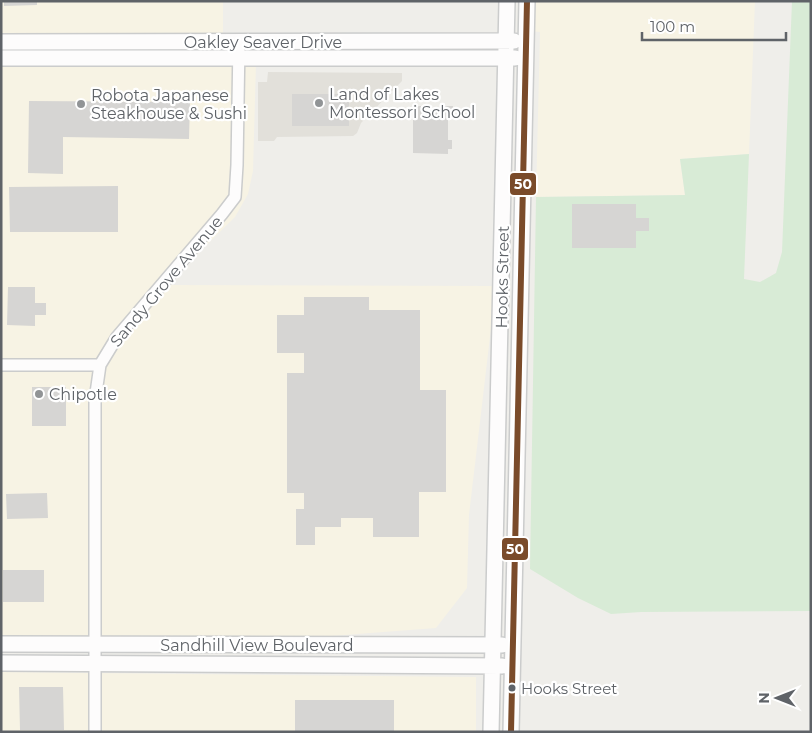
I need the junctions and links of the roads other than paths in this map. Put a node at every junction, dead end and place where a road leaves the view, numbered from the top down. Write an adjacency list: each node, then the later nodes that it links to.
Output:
1 (507, 1): 7 (street, Hooks Street)
2 (527, 1): 3 (street, Hooks Street)
3 (526, 41): 7 (street, Oakley Seaver Drive); 12 (street, Hooks Street)
4 (1, 42): 5 (street, Oakley Seaver Drive)
5 (239, 42): 6 (street, Oakley Seaver Drive); 9 (street, Sandy Grove Avenue)
6 (354, 42): 7 (street, Oakley Seaver Drive); 10 (street)
7 (506, 42): 11 (street, Hooks Street)
8 (1, 58): 9 (street, Oakley Seaver Drive)
9 (238, 58): 10 (street, Oakley Seaver Drive); 16 (street, Sandy Grove Avenue)
10 (354, 58): 11 (street, Oakley Seaver Drive)
11 (506, 58): 12 (street, Oakley Seaver Drive); 13 (street, Hooks Street)
12 (525, 58): 14 (street, Hooks Street)
13 (501, 300): 14 (street); 20 (street, Hooks Street)
14 (521, 300): 21 (street, Hooks Street)
15 (1, 365): 16 (street)
16 (100, 365): 18 (street, Sandy Grove Avenue)
17 (1, 644): 18 (street, Sandhill View Boulevard)
18 (95, 644): 19 (street, Sandhill View Boulevard); 23 (street, Sandy Grove Avenue)
19 (279, 645): 20 (street, Sandhill View Boulevard); 24 (street)
20 (492, 645): 21 (street, Sandhill View Boulevard); 25 (street, Hooks Street)
21 (513, 645): 26 (street, Hooks Street)
22 (1, 663): 23 (street, Sandhill View Boulevard)
23 (95, 664): 24 (street, Sandhill View Boulevard); 27 (street, Sandy Grove Avenue)
24 (279, 664): 25 (street, Sandhill View Boulevard)
25 (492, 665): 26 (street, Sandhill View Boulevard); 28 (street, Hooks Street)
26 (513, 666): 29 (street, Hooks Street)
27 (95, 732)
28 (491, 732)
29 (511, 732)

